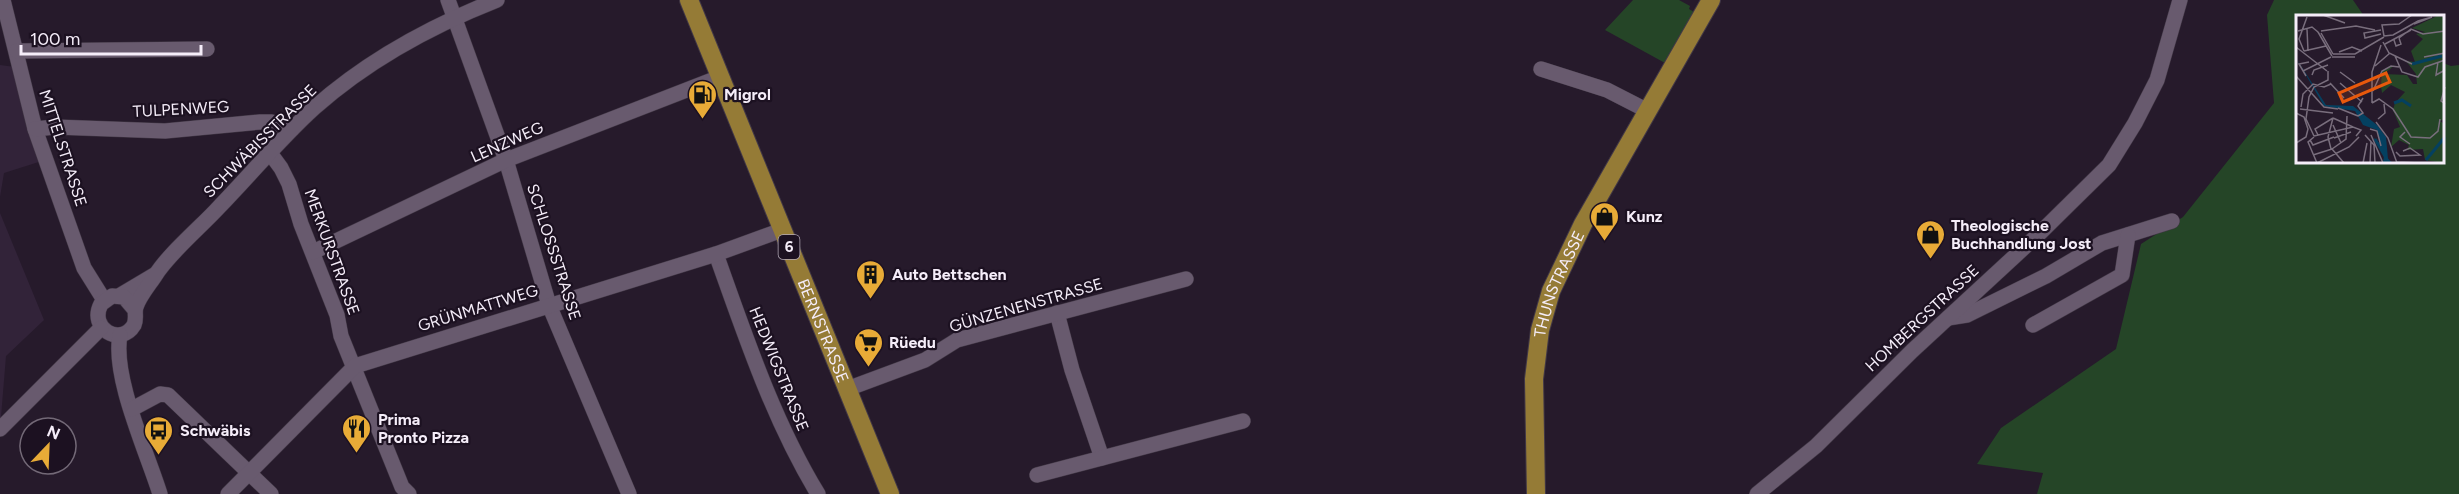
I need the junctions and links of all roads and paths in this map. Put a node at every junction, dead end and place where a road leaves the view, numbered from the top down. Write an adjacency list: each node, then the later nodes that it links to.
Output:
1 (3, 0): 9 (street, MITTELSTRASSE)
2 (448, 0): 7 (street, SCHLOSSSTRASSE)
3 (497, 0): 7 (street, SCHWÄBISSTRASSE)
4 (689, 0): 11 (main road, BERNSTRASSE / 6)
5 (1711, 0): 12 (main road, THUNSTRASSE)
6 (2180, 0): 29 (street, HOMBERGSTRASSE)
7 (455, 17): 14 (street, SCHWÄBISSTRASSE); 16 (street, SCHLOSSSTRASSE)
8 (207, 49): 9 (street)
9 (17, 51): 13 (street, MITTELSTRASSE)
10 (1541, 69): 12 (street)
11 (720, 77): 16 (street, LENZWEG); 18 (main road, BERNSTRASSE / 6)
12 (1648, 111): 48 (main road, THUNSTRASSE)
13 (35, 129): 14 (street, TULPENWEG); 25 (street, MITTELSTRASSE)
14 (292, 129): 15 (street, SCHWÄBISSTRASSE)
15 (270, 153): 20 (street, MERKURSTRASSE); 22 (street, SCHWÄBISSTRASSE)
16 (506, 160): 20 (street, LENZWEG); 26 (street, SCHLOSSSTRASSE)
17 (2172, 221): 19 (street)
18 (782, 230): 21 (street, GRÜNMATTWEG); 34 (main road, BERNSTRASSE / 6)
19 (2128, 235): 29 (street); 30 (street)
20 (313, 252): 33 (street, MERKURSTRASSE)
21 (716, 254): 26 (street, GRÜNMATTWEG); 46 (street, HEDWIGSTRASSE)
22 (156, 274): 24 (street, SCHWÄBISSTRASSE); 27 (street, SCHWÄBISSTRASSE)
23 (1186, 279): 28 (street, GÜNZENENSTRASSE)
24 (119, 296): 25 (street); 27 (street)
25 (104, 300): 31 (street)
26 (549, 305): 33 (street, GRÜNMATTWEG); 45 (street, SCHLOSSSTRASSE)
27 (135, 310): 32 (street)
28 (1057, 313): 34 (street, GÜNZENENSTRASSE); 38 (street)
29 (1948, 318): 49 (street, HOMBERGSTRASSE)
30 (2033, 325)
31 (101, 328): 32 (street); 37 (street)
32 (120, 335): 35 (street)
33 (355, 366): 39 (street); 41 (street, MERKURSTRASSE)
34 (847, 389): 47 (main road, BERNSTRASSE / 6)
35 (132, 409): 39 (street); 42 (street)
36 (1243, 421): 38 (street)
37 (0, 429)
38 (1101, 458): 40 (street)
39 (249, 472): 43 (street); 44 (street)
40 (1037, 475)
41 (404, 492)
42 (160, 494)
43 (228, 494)
44 (271, 494)
45 (629, 494)
46 (818, 494)
47 (890, 494)
48 (1536, 494)
49 (1756, 494)

